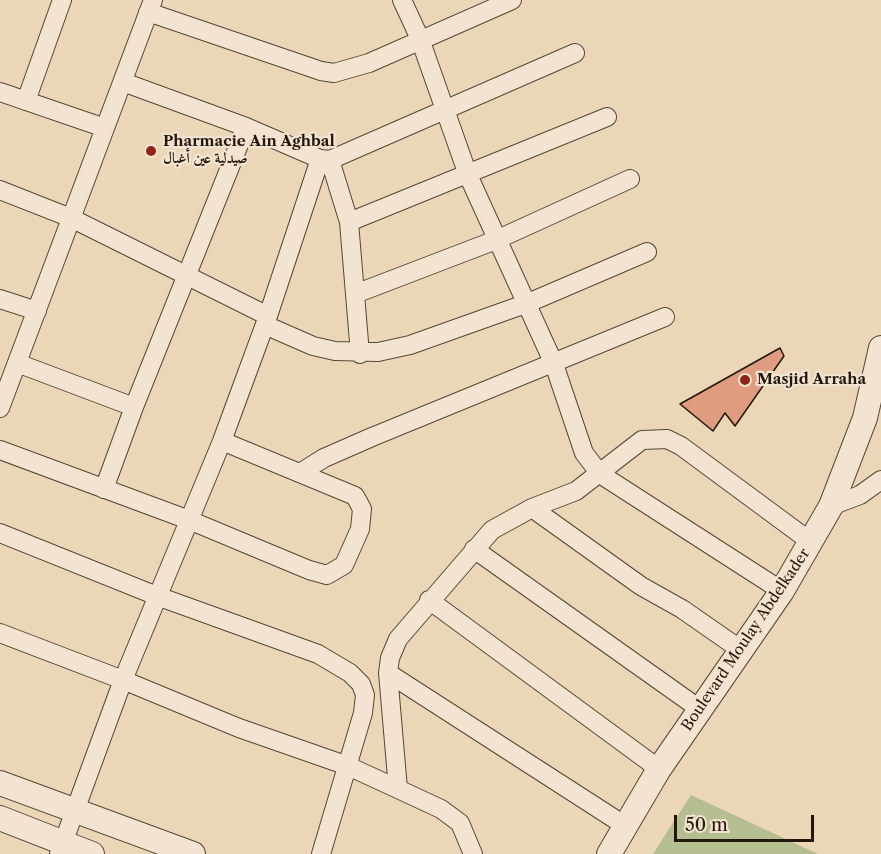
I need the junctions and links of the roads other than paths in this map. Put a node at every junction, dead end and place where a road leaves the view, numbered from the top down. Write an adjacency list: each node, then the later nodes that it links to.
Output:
1 (62, 0): 9 (street)
2 (402, 0): 5 (street)
3 (512, 0): 5 (street)
4 (151, 6): 5 (street); 7 (street)
5 (420, 39): 10 (street)
6 (575, 53): 10 (street)
7 (123, 82): 12 (street); 13 (street)
8 (0, 92): 9 (street)
9 (26, 101): 13 (street)
10 (444, 112): 14 (street); 15 (street)
11 (607, 117): 15 (street)
12 (246, 127): 14 (street); 22 (street)
13 (105, 128): 18 (street)
14 (325, 159): 19 (street); 28 (street)
15 (468, 175): 19 (street); 20 (street)
16 (630, 179): 20 (street)
17 (0, 190): 18 (street)
18 (72, 218): 22 (street); 26 (street)
19 (349, 222): 23 (street)
20 (496, 240): 23 (street); 25 (street)
21 (647, 252): 25 (street)
22 (186, 274): 28 (street); 33 (street)
23 (355, 294): 30 (street)
24 (0, 299): 26 (street)
25 (528, 303): 30 (street); 32 (street)
26 (37, 311): 31 (street)
27 (665, 317): 32 (street)
28 (266, 320): 30 (street); 35 (street)
29 (881, 348): 41 (street, Boulevard Moulay Abdelkader)
30 (360, 354)
31 (17, 363): 33 (street); 34 (street)
32 (554, 364): 37 (street); 38 (street)
33 (134, 407): 40 (street)
34 (0, 408)
35 (222, 441): 38 (street); 43 (street)
36 (0, 450): 40 (street)
37 (593, 465): 42 (street); 45 (street); 47 (street)
38 (300, 472): 43 (street)
39 (881, 480): 41 (street)
40 (104, 489): 43 (street)
41 (831, 506): 45 (street, Boulevard Moulay Abdelkader)
42 (532, 508): 46 (street); 51 (street)
43 (189, 520): 48 (street)
44 (0, 533): 48 (street)
45 (811, 542): 47 (street, Boulevard Moulay Abdelkader)
46 (474, 549): 49 (street); 54 (street)
47 (782, 591): 51 (street, Boulevard Moulay Abdelkader)
48 (157, 596): 53 (street); 55 (street)
49 (429, 600): 52 (street); 56 (street)
50 (0, 633): 53 (street)
51 (741, 650): 54 (street, Boulevard Moulay Abdelkader)
52 (388, 673): 58 (street); 61 (street)
53 (123, 680): 55 (street); 59 (street)
54 (701, 710): 56 (street, Boulevard Moulay Abdelkader)
55 (348, 766): 58 (street); 65 (street)
56 (659, 769): 61 (street, Boulevard Moulay Abdelkader)
57 (0, 783): 59 (street)
58 (398, 789): 66 (street)
59 (75, 813): 62 (street); 64 (street)
60 (0, 818): 62 (street)
61 (624, 825): 67 (street, Boulevard Moulay Abdelkader)
62 (61, 848): 63 (street)
63 (92, 854)
64 (194, 854)
65 (321, 854)
66 (473, 854)
67 (609, 854)

